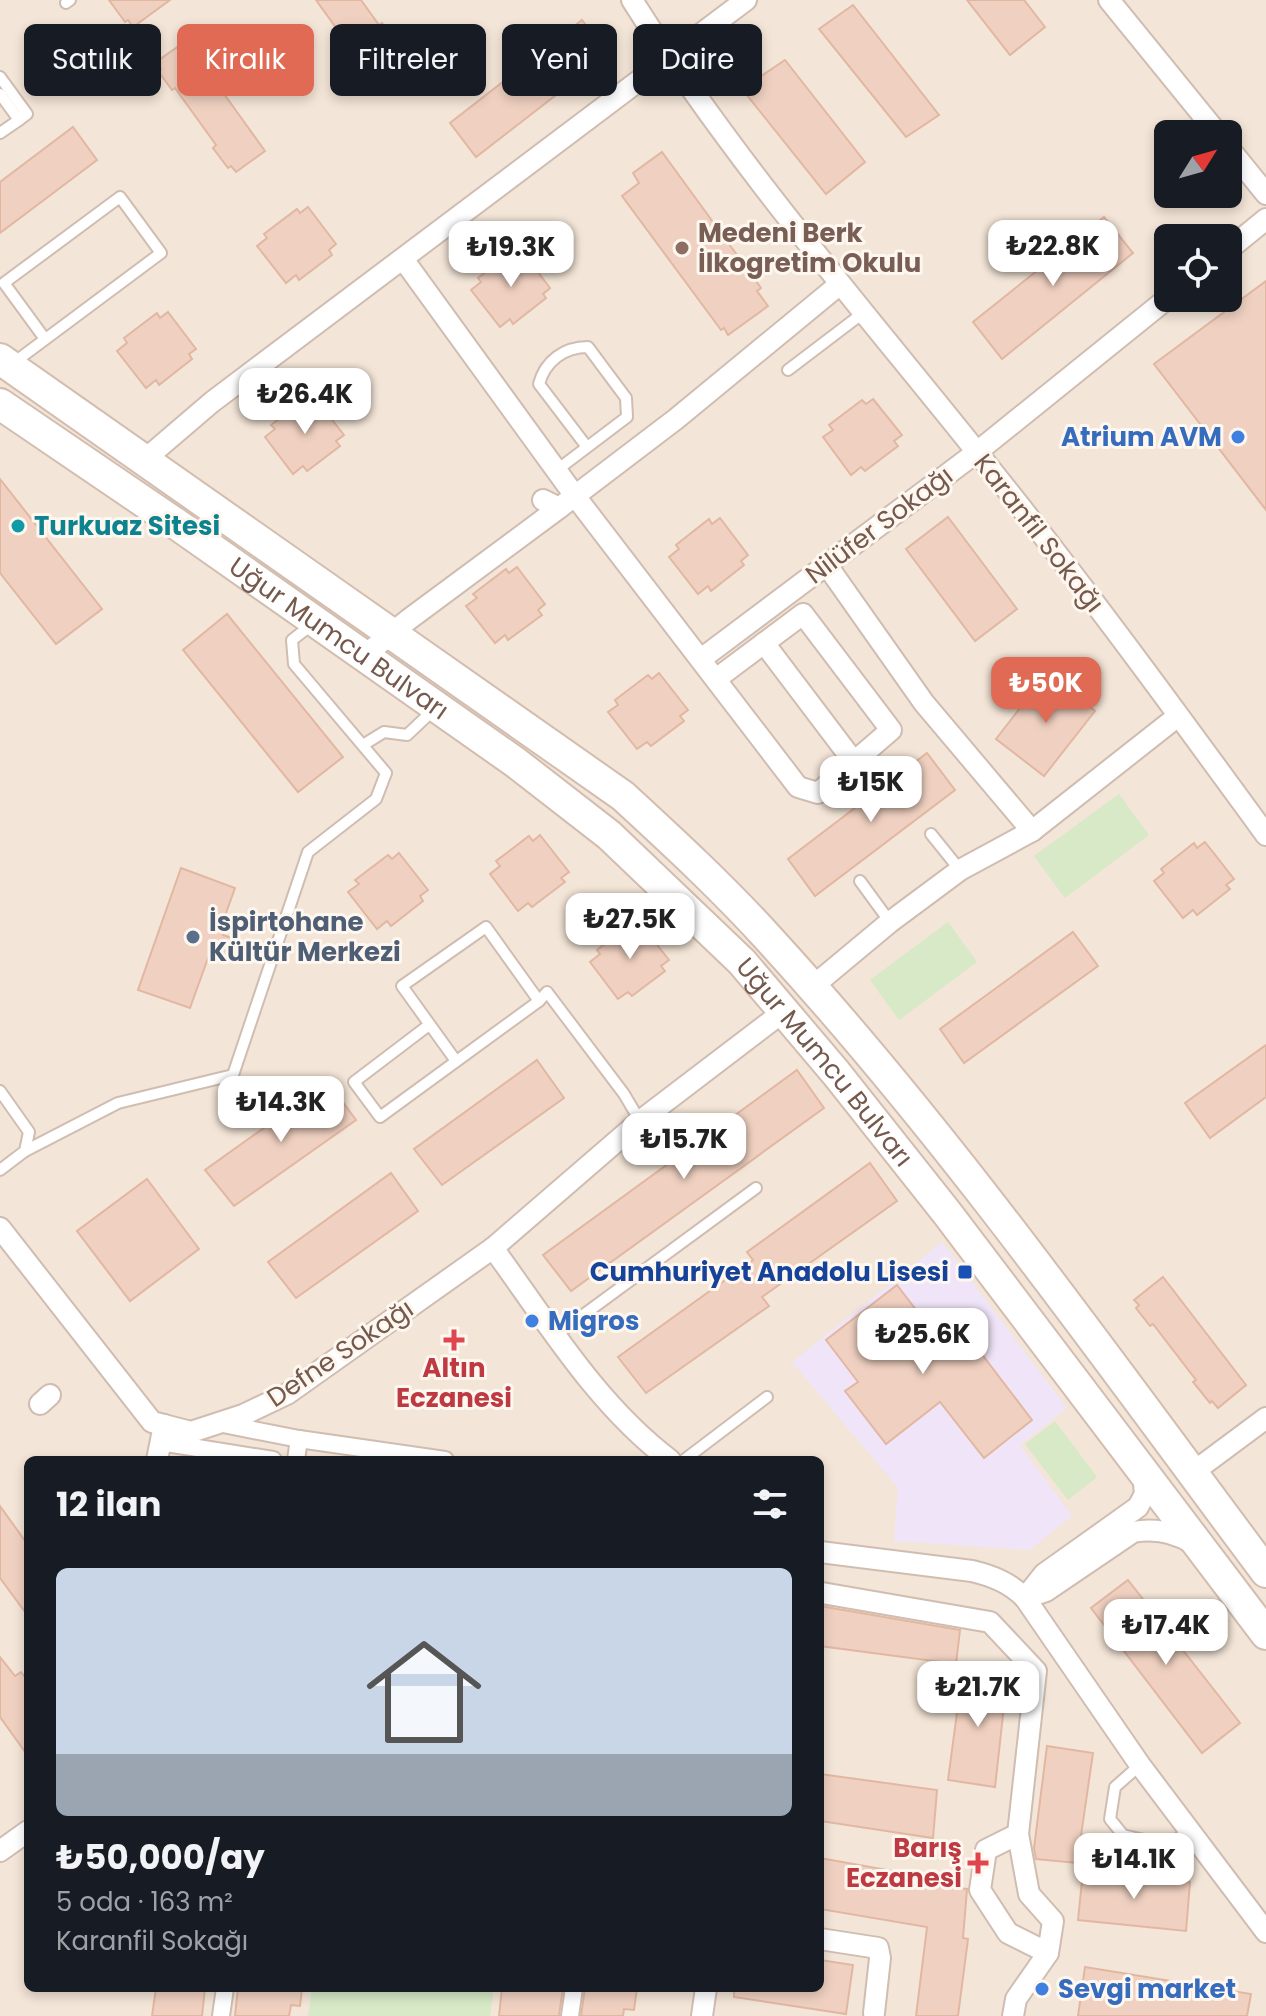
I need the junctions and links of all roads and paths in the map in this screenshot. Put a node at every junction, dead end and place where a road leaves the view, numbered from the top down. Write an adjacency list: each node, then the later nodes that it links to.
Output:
1 (632, 0): 4 (street, Karanfil Sokağı)
2 (746, 0): 5 (street)
3 (1109, 0): 11 (street)
4 (647, 24)
5 (714, 24)
6 (0, 77): 10 (lane)
7 (633, 85): 17 (street)
8 (0, 94): 10 (lane)
9 (698, 96): 18 (street, Karanfil Sokağı)
10 (19, 120): 12 (lane)
11 (1207, 120)
12 (0, 133)
13 (1242, 164): 14 (street)
14 (1266, 194)
15 (1266, 219): 16 (street)
16 (1242, 239)
17 (403, 259): 27 (street); 28 (street)
18 (840, 284): 20 (street, Karanfil Sokağı); 29 (street)
19 (1154, 309): 26 (street, Nilüfer Sokağı)
20 (863, 313): 23 (lane); 26 (street, Karanfil Sokağı)
21 (45, 339): 21 (lane); 22 (lane)
22 (5, 362): 27 (main road, Uğur Mumcu Bulvarı)
23 (788, 370)
24 (0, 404): 31 (main road, Uğur Mumcu Bulvarı)
25 (587, 447): 25 (lane); 28 (lane)
26 (977, 452): 30 (street, Nilüfer Sokağı); 37 (street, Karanfil Sokağı)
27 (143, 461): 32 (main road, Uğur Mumcu Bulvarı)
28 (557, 470): 29 (street)
29 (559, 501): 32 (street); 35 (street)
30 (826, 564): 35 (street, Nilüfer Sokağı); 41 (street)
31 (315, 622): 34 (main road, Uğur Mumcu Bulvarı); 39 (lane)
32 (393, 633): 34 (street); 47 (main road, Uğur Mumcu Bulvarı)
33 (764, 643): 36 (street); 40 (street); 40 (street)
34 (364, 656): 49 (main road, Uğur Mumcu Bulvarı)
35 (701, 659): 36 (street)
36 (716, 679): 40 (street)
37 (1178, 716): 41 (street); 43 (street, Karanfil Sokağı)
38 (426, 717): 39 (lane)
39 (363, 745): 54 (lane)
40 (854, 762)
41 (1032, 831): 44 (street)
42 (931, 834): 44 (lane)
43 (1266, 835)
44 (960, 870): 46 (street)
45 (860, 881): 46 (lane)
46 (890, 922): 47 (street)
47 (812, 987): 49 (main road); 70 (main road, Uğur Mumcu Bulvarı)
48 (539, 1001): 50 (lane); 51 (lane); 53 (lane)
49 (783, 1012): 53 (street, Defne Sokağı); 71 (main road, Uğur Mumcu Bulvarı)
50 (429, 1025): 51 (lane); 51 (lane)
51 (456, 1061)
52 (0, 1091): 54 (lane)
53 (640, 1121): 58 (street, Defne Sokağı)
54 (25, 1151): 55 (lane)
55 (0, 1170)
56 (756, 1188): 59 (lane)
57 (0, 1228): 64 (street)
58 (493, 1248): 59 (street); 62 (street, Defne Sokağı)
59 (556, 1335): 68 (street)
60 (767, 1397): 69 (lane)
61 (1266, 1418): 70 (street)
62 (218, 1423): 63 (street); 64 (street, Defne Sokağı)
63 (299, 1439): 66 (street); 67 (street)
64 (160, 1442): 65 (street)
65 (248, 1456)
66 (297, 1456)
67 (417, 1456)
68 (665, 1456)
69 (689, 1456)
70 (1192, 1473): 71 (main road); 74 (main road, Uğur Mumcu Bulvarı)
71 (1152, 1484): 72 (main road, Uğur Mumcu Bulvarı); 76 (street)
72 (1201, 1549): 76 (street); 77 (main road, Uğur Mumcu Bulvarı)
73 (824, 1552): 76 (street)
74 (1266, 1572)
75 (824, 1593): 81 (street)
76 (1025, 1598): 78 (street)
77 (1266, 1634)
78 (1140, 1765): 79 (street); 79 (lane)
79 (1189, 1830): 83 (street)
80 (24, 1834): 82 (street)
81 (1018, 1834): 85 (street); 85 (street)
82 (0, 1851)
83 (1266, 1932)
84 (824, 1940): 89 (street)
85 (1048, 1953): 93 (street)
86 (224, 1992): 90 (street)
87 (573, 1992): 91 (street)
88 (705, 1992): 92 (street)
89 (874, 2013)
90 (221, 2016)
91 (570, 2016)
92 (702, 2016)
93 (1013, 2016)

